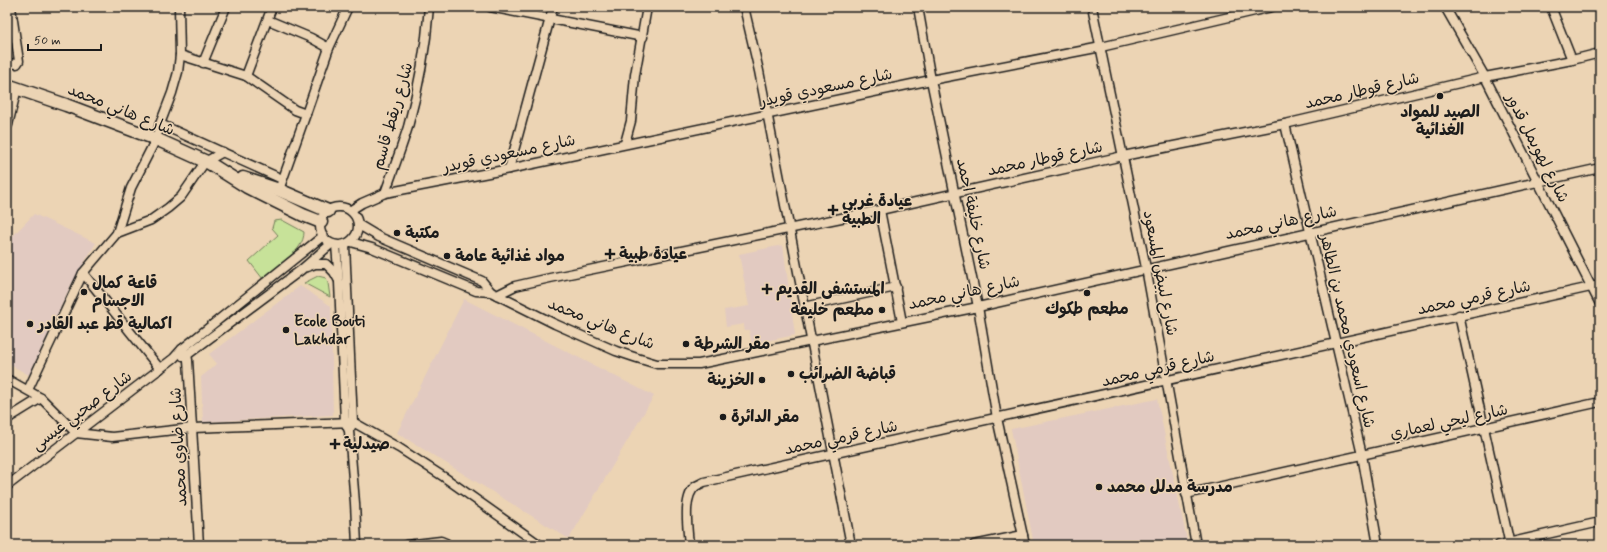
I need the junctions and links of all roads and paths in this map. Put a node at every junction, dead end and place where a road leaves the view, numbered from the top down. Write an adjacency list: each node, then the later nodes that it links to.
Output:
1 (11, 7): 25 (street)
2 (179, 7): 23 (street)
3 (226, 7): 26 (street)
4 (272, 7): 18 (street)
5 (348, 7): 21 (street)
6 (429, 7): 46 (street, شارع ريقط قاسم)
7 (490, 7): 17 (street)
8 (553, 7): 17 (street)
9 (647, 7): 19 (street)
10 (744, 7): 32 (street)
11 (918, 7): 29 (street, شارع خليفة احمد)
12 (1092, 7): 20 (street, شارع لبيض المسعود)
13 (1272, 7): 16 (street, شارع مسعودي قويدر)
14 (1445, 7): 28 (street, شارع لهويمل قدور)
15 (1551, 7): 24 (street)
16 (1263, 8): 20 (street, شارع مسعودي قويدر)
17 (550, 19): 19 (street); 42 (street)
18 (268, 20): 21 (street); 27 (street)
19 (643, 37): 37 (street)
20 (1100, 47): 29 (street, شارع مسعودي قويدر); 39 (street, شارع لبيض المسعود)
21 (329, 48): 31 (street)
22 (1600, 53): 24 (street, شارع قوطار محمد)
23 (180, 55): 26 (street); 33 (street)
24 (1572, 60): 28 (street, شارع قوطار محمد)
25 (7, 63)
26 (203, 63): 27 (street)
27 (246, 76): 31 (street)
28 (1485, 77): 34 (street, شارع قوطار محمد); 44 (street, شارع لهويمل قدور)
29 (931, 80): 32 (street, شارع مسعودي قويدر); 47 (street, شارع خليفة احمد)
30 (12, 87): 35 (street); 36 (street, شارع هاني محمد)
31 (306, 114): 45 (street)
32 (766, 114): 37 (street, شارع مسعودي قويدر); 53 (street)
33 (160, 124): 36 (street); 38 (street)
34 (1285, 124): 39 (street, شارع قوطار محمد); 55 (street, شارع اسعودي محمد بن الطاهر)
35 (8, 125)
36 (156, 140): 40 (street, شارع هاني محمد); 54 (street)
37 (626, 143): 42 (street, شارع مسعودي قويدر)
38 (223, 152): 40 (street); 45 (street)
39 (1123, 156): 47 (street, شارع قوطار محمد); 59 (street, شارع لبيض المسعود)
40 (205, 162): 43 (street, شارع هاني محمد); 54 (street)
41 (1600, 168): 44 (street, شارع هاني محمد)
42 (508, 169): 46 (street, شارع مسعودي قويدر)
43 (221, 170): 45 (street, شارع هاني محمد); 51 (street, شارع هاني محمد)
44 (1539, 182): 55 (street, شارع هاني محمد); 65 (street, شارع لهويمل قدور)
45 (281, 184): 50 (street, شارع هاني محمد)
46 (385, 193): 48 (street, شارع ريقط قاسم)
47 (955, 193): 49 (street, شارع قوطار محمد); 68 (street, شارع خليفة احمد)
48 (351, 210): 50 (street); 52 (street)
49 (880, 210): 53 (street, شارع قوطار محمد); 64 (street)
50 (328, 211): 51 (street)
51 (321, 222): 56 (street)
52 (359, 225): 57 (street); 66 (street)
53 (790, 229): 66 (street, شارع قوطار محمد); 69 (street)
54 (117, 232): 61 (street)
55 (1310, 234): 59 (street, شارع هاني محمد); 73 (street, شارع اسعودي محمد بن الطاهر)
56 (323, 236): 58 (street); 74 (street, شارع صحبي عيسى)
57 (348, 244): 58 (street); 66 (street, شارع هاني محمد); 83 (street)
58 (333, 245): 60 (street, شارع صحبي عيسى); 62 (street)
59 (1146, 268): 68 (street, شارع هاني محمد); 77 (street, شارع لبيض المسعود)
60 (301, 270): 62 (street, شارع صحبي عيسى); 74 (street, شارع صحبي عيسى)
61 (83, 273): 75 (street); 78 (street)
62 (339, 282): 83 (street)
63 (1600, 285): 65 (street, شارع قرمي محمد)
64 (896, 287): 69 (street); 71 (street)
65 (1591, 287): 67 (street, شارع لهويمل قدور); 70 (street, شارع قرمي محمد)
66 (494, 293): 72 (street, شارع هاني محمد)
67 (1600, 304)
68 (978, 306): 71 (street, شارع هاني محمد); 81 (street, شارع خليفة احمد)
69 (804, 307): 72 (street)
70 (1459, 315): 73 (street, شارع قرمي محمد); 85 (street)
71 (902, 322): 72 (street, شارع هاني محمد)
72 (810, 341): 87 (street)
73 (1336, 343): 77 (street, شارع قرمي محمد); 88 (street, شارع اسعودي محمد بن الطاهر)
74 (184, 352): 75 (street, شارع صحبي عيسى); 84 (street, شارع ضاوي محمد)
75 (160, 369): 86 (street, شارع صحبي عيسى)
76 (7, 379): 78 (street)
77 (1166, 381): 81 (street, شارع قرمي محمد); 90 (street, شارع لبيض المسعود)
78 (28, 390): 79 (street)
79 (41, 398): 82 (street); 86 (street)
80 (1600, 402): 85 (street, شارع ليحي لعماري)
81 (997, 418): 87 (street, شارع قرمي محمد); 92 (street, شارع خليفة احمد)
82 (7, 419)
83 (349, 422): 84 (street); 96 (street); 98 (street)
84 (192, 428): 86 (street); 95 (street, شارع ضاوي محمد)
85 (1485, 428): 88 (street, شارع ليحي لعماري); 94 (street)
86 (76, 433): 89 (street, شارع صحبي عيسى)
87 (832, 455): 99 (street, شارع قرمي محمد); 100 (street)
88 (1362, 455): 90 (street, شارع ليحي لعماري); 104 (street, شارع اسعودي محمد بن الطاهر)
89 (7, 486)
90 (1186, 494): 103 (street, شارع لبيض المسعود)
91 (1600, 522): 94 (street)
92 (1023, 535): 101 (street); 102 (street, شارع خليفة احمد)
93 (447, 544): 97 (street)
94 (1510, 544): 105 (street)
95 (199, 545)
96 (357, 545)
97 (406, 545)
98 (540, 545)
99 (689, 545)
100 (851, 545)
101 (974, 545)
102 (1025, 545)
103 (1196, 545)
104 (1378, 545)
105 (1499, 545)

